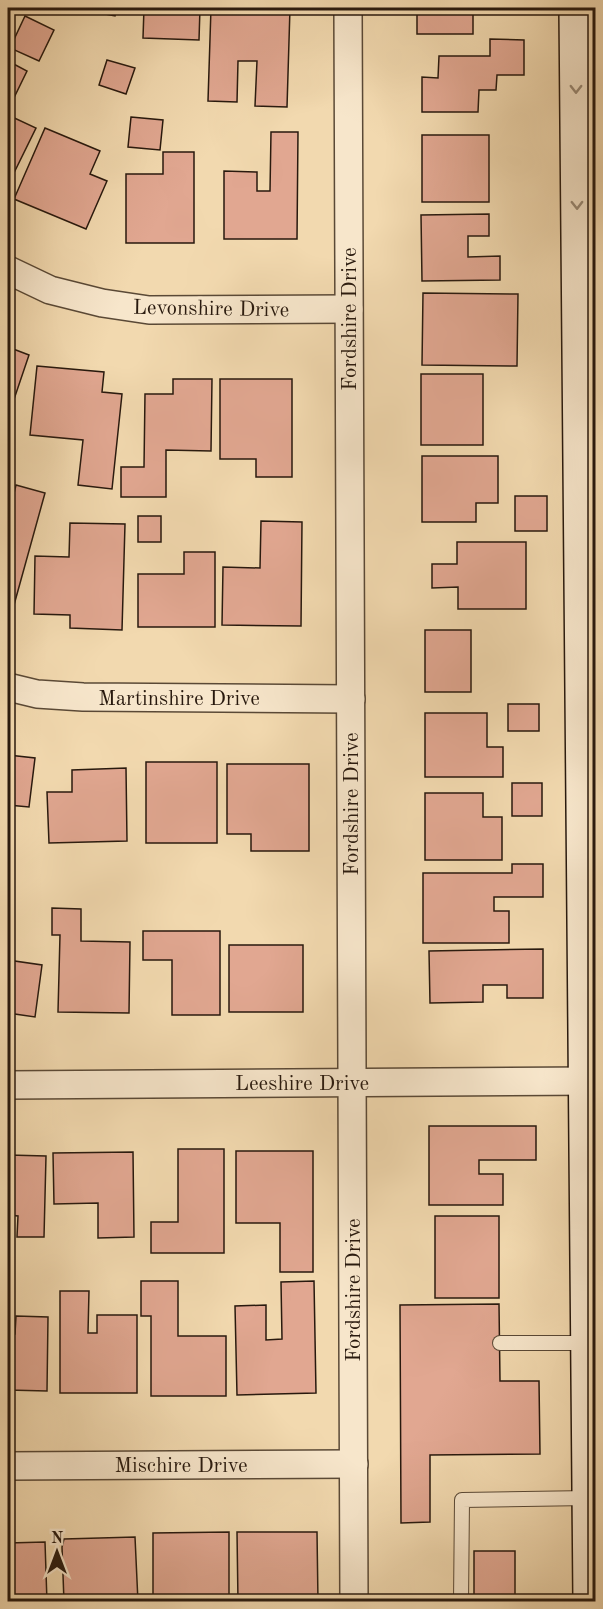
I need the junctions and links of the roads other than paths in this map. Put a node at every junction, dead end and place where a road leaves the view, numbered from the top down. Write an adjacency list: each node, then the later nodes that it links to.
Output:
1 (348, 8): 5 (street, Fordshire Drive)
2 (576, 8): 3 (main road, one-way to 3)
3 (586, 146): 6 (main road, one-way to 6)
4 (8, 270): 5 (street, Levonshire Drive)
5 (349, 309): 8 (street, Fordshire Drive)
6 (587, 494): 9 (main road)
7 (8, 687): 8 (street, Martinshire Drive)
8 (351, 699): 10 (street, Fordshire Drive)
9 (590, 1081): 10 (street, Leeshire Drive); 13 (main road)
10 (352, 1083): 11 (street, Leeshire Drive); 15 (street, Fordshire Drive)
11 (8, 1085)
12 (500, 1343): 13 (lane)
13 (588, 1343): 14 (main road)
14 (592, 1458): 17 (main road)
15 (354, 1464): 16 (street, Mischire Drive); 18 (street, Fordshire Drive)
16 (8, 1466)
17 (589, 1498): 19 (lane); 20 (main road)
18 (354, 1602)
19 (461, 1602)
20 (590, 1602)

